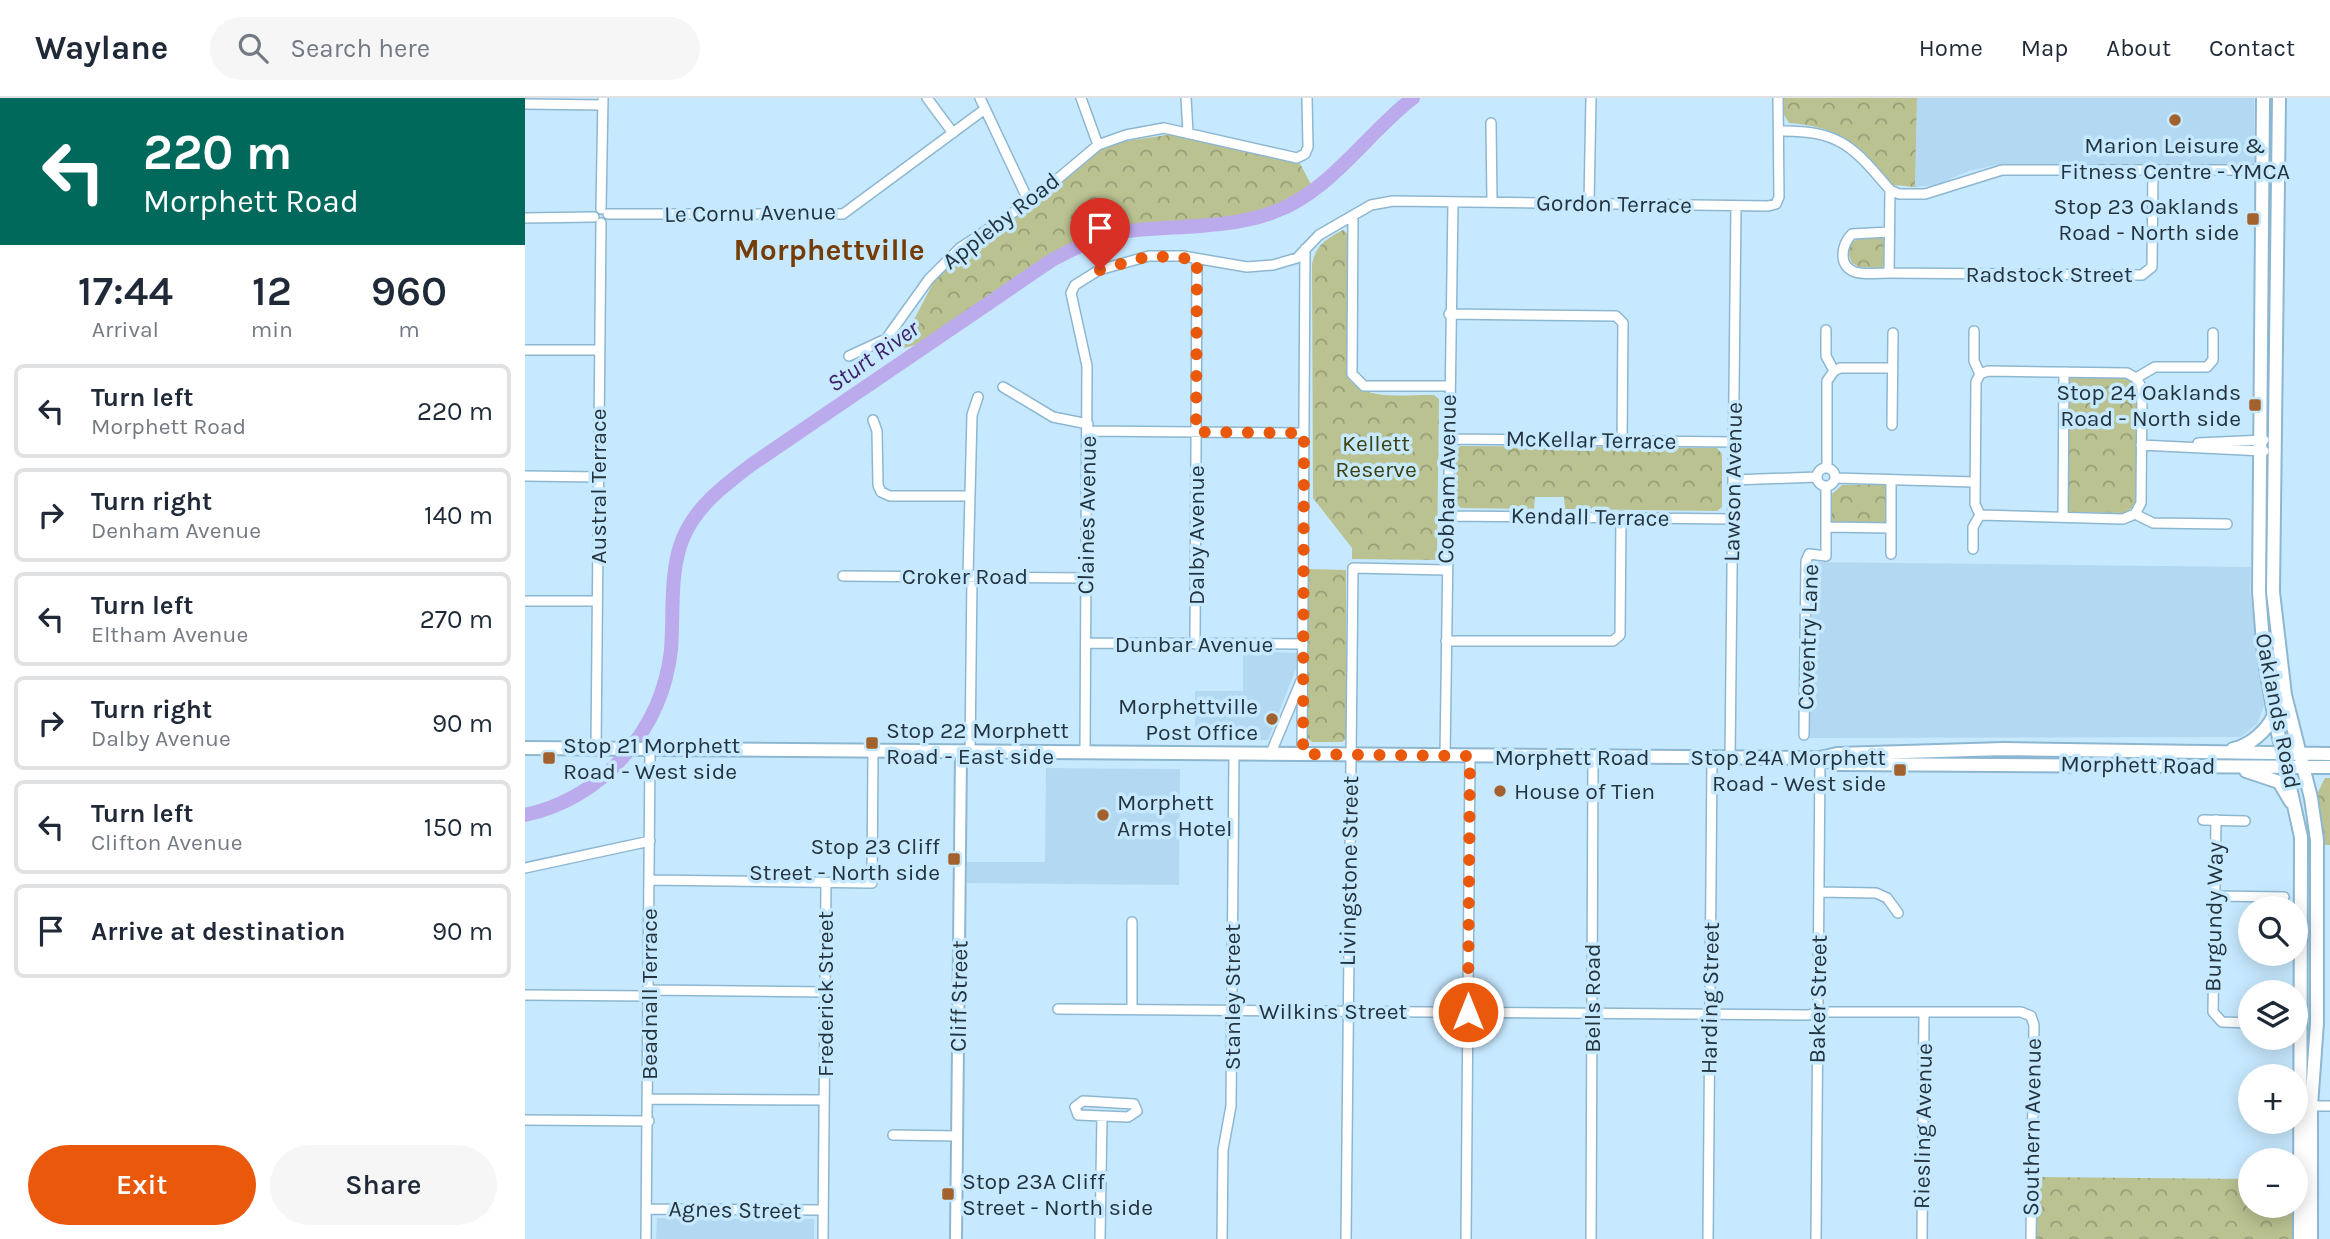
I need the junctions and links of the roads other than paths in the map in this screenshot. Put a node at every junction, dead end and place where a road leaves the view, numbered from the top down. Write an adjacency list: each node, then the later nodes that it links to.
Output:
1 (927, 98): 16 (street)
2 (980, 98): 12 (street)
3 (1081, 98): 17 (street)
4 (1186, 98): 15 (street)
5 (1307, 98): 15 (street, Appleby Road)
6 (1591, 98): 25 (street)
7 (1778, 98): 14 (street)
8 (2263, 98): 18 (main road, Oaklands Road)
9 (2279, 98): 19 (main road, Oaklands Road)
10 (602, 102): 11 (street); 27 (street)
11 (525, 104)
12 (985, 109): 16 (street, Le Cornu Avenue); 22 (street)
13 (1491, 123): 24 (street)
14 (1779, 131): 21 (street); 26 (street, Gordon Terrace)
15 (1188, 132): 17 (street, Appleby Road)
16 (953, 133): 27 (street, Le Cornu Avenue)
17 (1098, 145): 22 (street, Appleby Road)
18 (2263, 170): 19 (street); 20 (street); 61 (main road, Oaklands Road)
19 (2278, 170): 61 (main road, Oaklands Road)
20 (2153, 171): 21 (street); 34 (street, Radstock Street)
21 (1890, 190): 31 (street)
22 (1029, 202): 43 (street, Appleby Road)
23 (1453, 202): 24 (street, Gordon Terrace); 28 (street, Gordon Terrace); 36 (street, Cobham Avenue)
24 (1492, 202): 25 (street, Gordon Terrace)
25 (1589, 203): 26 (street, Gordon Terrace)
26 (1736, 206): 59 (street, Lawson Avenue)
27 (605, 211): 30 (street)
28 (1353, 216): 32 (street, Gordon Terrace); 49 (street)
29 (525, 218): 30 (street)
30 (598, 220): 42 (street, Austral Terrace)
31 (1889, 232): 34 (street); 34 (street, Radstock Street)
32 (1305, 249): 33 (street, Gordon Terrace); 56 (street)
33 (1197, 259): 35 (street, Gordon Terrace); 55 (street, Dalby Avenue)
34 (1889, 273)
35 (1080, 281): 54 (street, Claines Avenue)
36 (1449, 314): 49 (street, Cobham Avenue); 58 (street)
37 (1826, 330): 45 (street)
38 (1974, 331): 47 (street)
39 (1893, 333): 44 (street)
40 (2213, 333): 48 (street)
41 (525, 350): 42 (street)
42 (599, 350): 64 (street, Austral Terrace)
43 (849, 356)
44 (1893, 368): 45 (street); 53 (street)
45 (1834, 371): 62 (street)
46 (2064, 372): 47 (street); 48 (street); 76 (street)
47 (1980, 374): 69 (street)
48 (2136, 378): 60 (street)
49 (1449, 386): 57 (street, Cobham Avenue)
50 (1003, 387): 54 (street)
51 (978, 397): 71 (street)
52 (873, 420): 71 (street)
53 (1892, 425)
54 (1088, 428): 55 (street); 86 (street, Claines Avenue)
55 (1196, 432): 56 (street); 91 (street, Dalby Avenue)
56 (1304, 433): 92 (street)
57 (1448, 439): 58 (street, McKellar Terrace); 74 (street, Cobham Avenue)
58 (1622, 440): 59 (street, McKellar Terrace)
59 (1733, 442): 67 (street, Lawson Avenue)
60 (2141, 445): 61 (street); 72 (street)
61 (2267, 446): 94 (main road, Oaklands Road); 95 (main road, Oaklands Road)
62 (1827, 468): 65 (street); 66 (street)
63 (525, 476): 64 (street)
64 (598, 477): 88 (street, Austral Terrace)
65 (1817, 477): 67 (street); 70 (street)
66 (1835, 478): 68 (street); 70 (street)
67 (1733, 480): 77 (street, Lawson Avenue)
68 (1891, 481): 69 (street); 80 (street)
69 (1974, 482): 73 (street)
70 (1826, 486): 79 (street)
71 (970, 496): 84 (street)
72 (2135, 514): 76 (street); 78 (street)
73 (1980, 515): 76 (street); 81 (street)
74 (1447, 516): 75 (street, Kendall Terrace); 83 (street, Cobham Avenue)
75 (1621, 516): 77 (street, Kendall Terrace); 89 (street)
76 (2063, 517)
77 (1732, 519): 115 (street, Lawson Avenue)
78 (2227, 524)
79 (1826, 527): 80 (street); 96 (street, Coventry Lane)
80 (1891, 528): 82 (street)
81 (1973, 549)
82 (1891, 554)
83 (1446, 570): 89 (street, Cobham Avenue); 110 (street, Livingstone Street)
84 (970, 575): 85 (street, Croker Road); 86 (street, Croker Road); 103 (street)
85 (843, 576)
86 (1086, 578): 90 (street, Claines Avenue)
87 (525, 601): 88 (street)
88 (597, 601): 98 (street, Austral Terrace)
89 (1446, 641): 111 (street, Cobham Avenue)
90 (1086, 643): 91 (street, Dunbar Avenue); 104 (street, Claines Avenue)
91 (1195, 644): 92 (street, Dunbar Avenue)
92 (1303, 644): 93 (street)
93 (1303, 676): 107 (street); 108 (street)
94 (2289, 710): 105 (main road, Oaklands Road); 106 (main road, Morphett Road)
95 (2274, 715): 100 (main road); 101 (main road, Oaklands Road)
96 (1804, 734)
97 (525, 748): 98 (main road, Morphett Road)
98 (596, 749): 99 (main road, Morphett Road)
99 (646, 749): 102 (main road, Morphett Road); 126 (street, Beadnall Terrace)
100 (2213, 752): 101 (main road, Morphett Road); 116 (main road, Morphett Road)
101 (2284, 752): 105 (main road, Morphett Road); 118 (main road, Oaklands Road)
102 (873, 753): 103 (main road, Morphett Road); 129 (street, Frederick Street)
103 (965, 753): 104 (main road, Morphett Road); 167 (street, Cliff Street)
104 (1085, 753): 109 (main road, Morphett Road)
105 (2299, 753): 106 (main road, Morphett Road); 119 (main road, Oaklands Road)
106 (2326, 753)
107 (1270, 754): 108 (main road, Morphett Road); 109 (main road, Morphett Road)
108 (1303, 754): 110 (main road, Morphett Road)
109 (1234, 755): 145 (street, Stanley Street)
110 (1352, 755): 111 (main road, Morphett Road); 146 (street, Livingstone Street)
111 (1445, 756): 112 (main road, Morphett Road)
112 (1470, 756): 113 (main road, Morphett Road); 147 (street)
113 (1593, 757): 114 (main road, Morphett Road); 150 (street, Bells Road)
114 (1712, 758): 115 (main road, Morphett Road); 151 (street, Harding Street)
115 (1730, 758): 116 (main road, Morphett Road)
116 (1820, 758): 117 (main road, Morphett Road); 130 (street, Baker Street)
117 (2221, 766): 118 (main road, Morphett Road); 122 (main road)
118 (2287, 766): 119 (main road, Morphett Road); 122 (main road, Oaklands Road)
119 (2304, 767): 120 (main road, Morphett Road); 121 (main road, Oaklands Road)
120 (2330, 768): 121 (main road, Oaklands Road)
121 (2311, 798): 134 (main road, Oaklands Road)
122 (2299, 818): 133 (main road, Oaklands Road)
123 (2203, 820): 124 (street, Burgundy Way)
124 (2216, 820): 125 (street, Burgundy Way); 131 (street, Burgundy Way)
125 (2245, 821)
126 (650, 841): 127 (street); 128 (street, Beadnall Terrace)
127 (525, 867)
128 (650, 880): 129 (street); 141 (street, Beadnall Terrace)
129 (826, 883): 140 (street, Frederick Street)
130 (1819, 892): 136 (street); 148 (street, Baker Street)
131 (2215, 896): 132 (street); 153 (street, Burgundy Way)
132 (2238, 896)
133 (2302, 896)
134 (2318, 907): 135 (main road); 139 (main road, Oaklands Road)
135 (2308, 909)
136 (1898, 913)
137 (2308, 917): 139 (main road)
138 (1132, 922): 144 (street)
139 (2318, 922): 155 (main road, Oaklands Road)
140 (825, 992): 141 (street); 158 (street, Frederick Street)
141 (649, 993): 142 (street); 157 (street, Beadnall Terrace)
142 (525, 995)
143 (1058, 1009): 144 (street, Wilkins Street)
144 (1132, 1009): 145 (street, Wilkins Street)
145 (1231, 1010): 146 (street, Wilkins Street); 174 (street, Stanley Street)
146 (1346, 1011): 147 (street, Wilkins Street); 175 (street, Livingstone Street)
147 (1468, 1012): 150 (street, Wilkins Street); 176 (street)
148 (1818, 1012): 149 (street, Wilkins Street); 151 (street, Wilkins Street); 179 (street, Baker Street)
149 (1924, 1012): 152 (street, Wilkins Street); 180 (street, Riesling Avenue)
150 (1592, 1013): 151 (street, Wilkins Street); 177 (street, Bells Road)
151 (1710, 1014): 178 (street, Harding Street)
152 (2031, 1016): 181 (street, Southern Avenue)
153 (2238, 1023)
154 (2308, 1023): 155 (street)
155 (2317, 1023): 156 (main road, Oaklands Road)
156 (2308, 1091)
157 (649, 1099): 158 (street); 163 (street, Beadnall Terrace)
158 (824, 1100): 169 (street, Frederick Street)
159 (2308, 1106): 160 (street)
160 (2330, 1106)
161 (1102, 1117): 161 (street); 173 (street)
162 (525, 1120): 163 (street)
163 (649, 1121): 168 (street, Beadnall Terrace)
164 (2305, 1134): 182 (main road, Oaklands Road)
165 (2307, 1134): 183 (main road, Oaklands Road)
166 (893, 1135): 167 (street)
167 (957, 1136): 172 (street, Cliff Street)
168 (647, 1209): 169 (street, Agnes Street); 170 (street, Beadnall Terrace)
169 (823, 1210): 171 (street, Frederick Street)
170 (646, 1239)
171 (823, 1239)
172 (956, 1239)
173 (1100, 1239)
174 (1222, 1239)
175 (1346, 1239)
176 (1466, 1239)
177 (1591, 1239)
178 (1708, 1239)
179 (1816, 1239)
180 (1922, 1239)
181 (2031, 1239)
182 (2299, 1239)
183 (2311, 1239)

